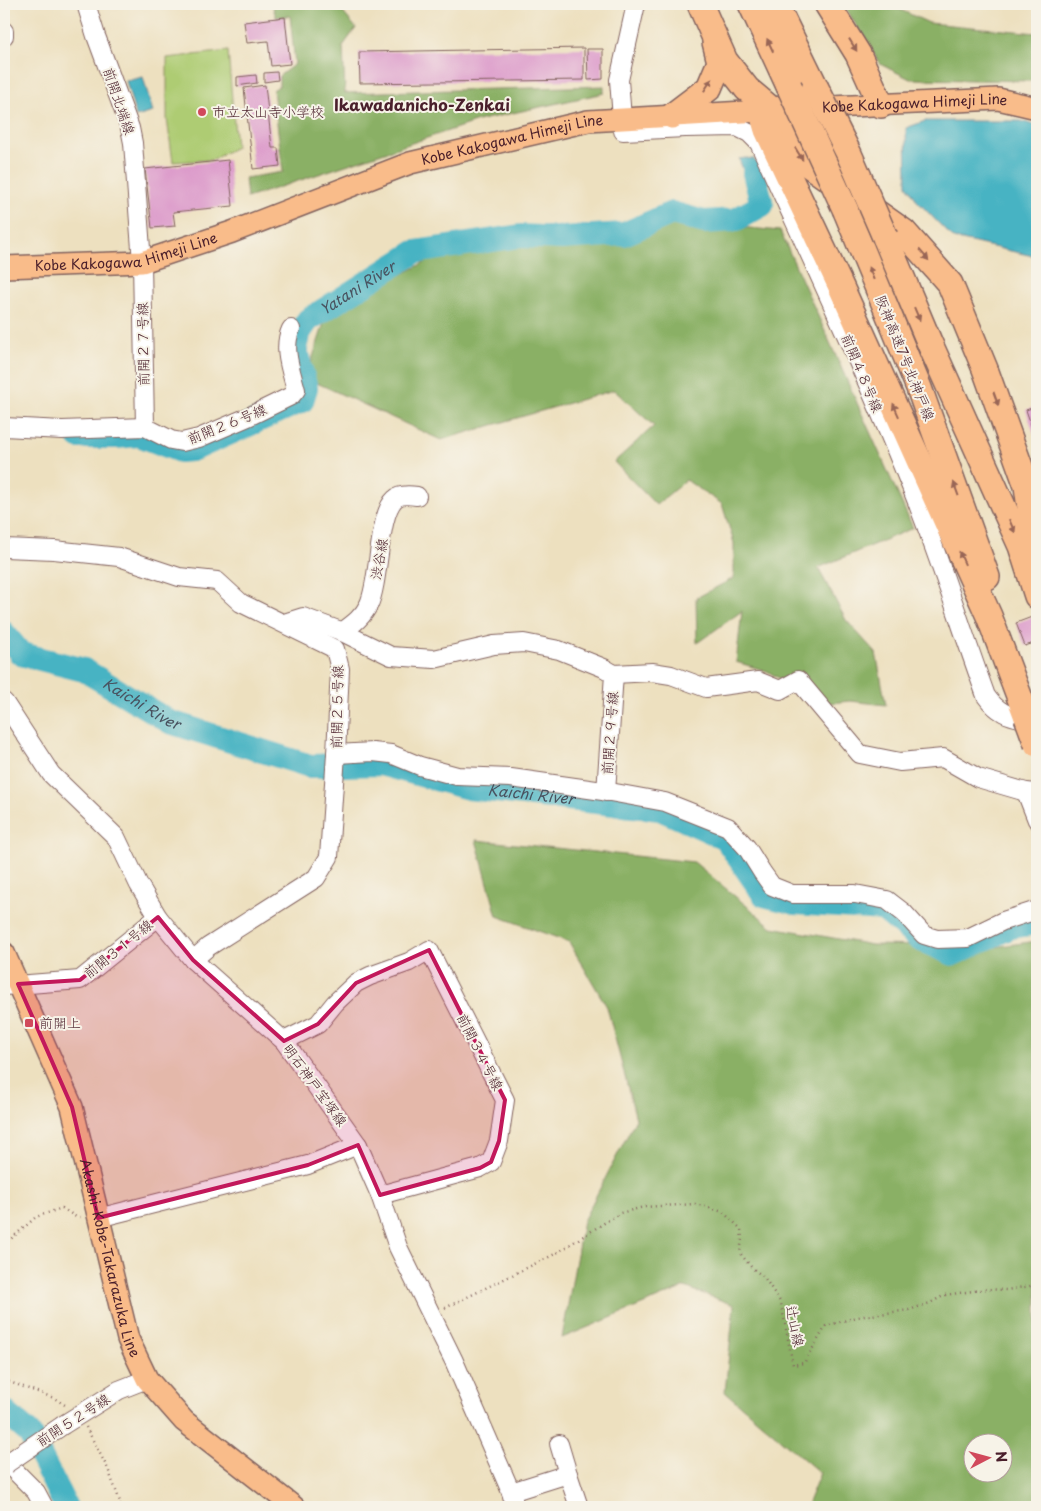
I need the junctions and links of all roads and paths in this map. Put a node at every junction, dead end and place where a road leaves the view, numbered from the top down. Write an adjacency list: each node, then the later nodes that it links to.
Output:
1 (86, 4): 17 (street, 前開北端線)
2 (636, 4): 16 (street)
3 (700, 4): 9 (highway)
4 (751, 4): 12 (highway, 阪神高速7号北神戸線, one-way to 4)
5 (775, 4): 11 (highway, 阪神高速7号北神戸線)
6 (788, 4): 11 (highway)
7 (827, 4): 13 (highway, one-way to 13)
8 (4, 31): 10 (street)
9 (713, 35): 12 (highway); 15 (highway, one-way to 9)
10 (4, 36)
11 (818, 86): 25 (highway, 阪神高速7号北神戸線, one-way to 25, bridge)
12 (776, 104): 13 (main road, Kobe Kakogawa Himeji Line); 15 (main road, Kobe Kakogawa Himeji Line); 24 (highway, one-way to 24); 30 (highway, 阪神高速7号北神戸線, one-way to 12, bridge); 30 (highway, one-way to 12)
13 (881, 105): 14 (main road, Kobe Kakogawa Himeji Line)
14 (1037, 108)
15 (672, 116): 16 (main road, Kobe Kakogawa Himeji Line)
16 (622, 119): 17 (main road, Kobe Kakogawa Himeji Line); 30 (street, 前開４８号線)
17 (142, 262): 18 (main road, Kobe Kakogawa Himeji Line); 21 (street, 前開２７号線)
18 (4, 267)
19 (291, 329): 21 (street, 前開２６号線)
20 (4, 427): 21 (street, 前開２６号線)
21 (145, 427)
22 (417, 496): 27 (street, 渋谷線)
23 (4, 548): 26 (street, 前開２５号線)
24 (1037, 559)
25 (1037, 596)
26 (284, 623): 27 (street); 32 (street, 前開２５号線)
27 (342, 632): 28 (street)
28 (614, 674): 33 (street, 前開２９号線); 34 (street)
29 (4, 702): 37 (street, 明石神戸宝塚線)
30 (1034, 719): 31 (highway, bridge)
31 (1037, 744)
32 (336, 760): 33 (street); 39 (street, 前開２５号線)
33 (606, 792): 36 (street)
34 (1032, 793): 35 (street)
35 (1037, 820)
36 (1037, 910)
37 (158, 916): 39 (street, 明石神戸宝塚線); 40 (street, 前開３１号線)
38 (4, 952): 40 (main road, Akashi-Kobe-Takarazuka Line)
39 (193, 960): 41 (street, 明石神戸宝塚線)
40 (11, 985): 44 (main road, Akashi-Kobe-Takarazuka Line)
41 (284, 1041): 42 (street, 明石神戸宝塚線); 43 (street, 前開３４号線)
42 (358, 1145): 43 (street, 明石神戸宝塚線); 44 (street)
43 (380, 1195): 47 (street, 明石神戸宝塚線)
44 (98, 1218): 45 (path); 48 (main road, Akashi-Kobe-Takarazuka Line)
45 (4, 1245)
46 (1037, 1283): 47 (path, 辻山線)
47 (431, 1314): 55 (street, 明石神戸宝塚線)
48 (147, 1379): 50 (street, 前開５２号線); 58 (main road, Akashi-Kobe-Takarazuka Line)
49 (4, 1380): 50 (path)
50 (80, 1415): 53 (street, 前開５２号線, bridge); 57 (path)
51 (559, 1444): 54 (street)
52 (4, 1460): 56 (street)
53 (4, 1468)
54 (568, 1474): 55 (street); 59 (street)
55 (513, 1500)
56 (44, 1507)
57 (122, 1507)
58 (294, 1507)
59 (579, 1507)

